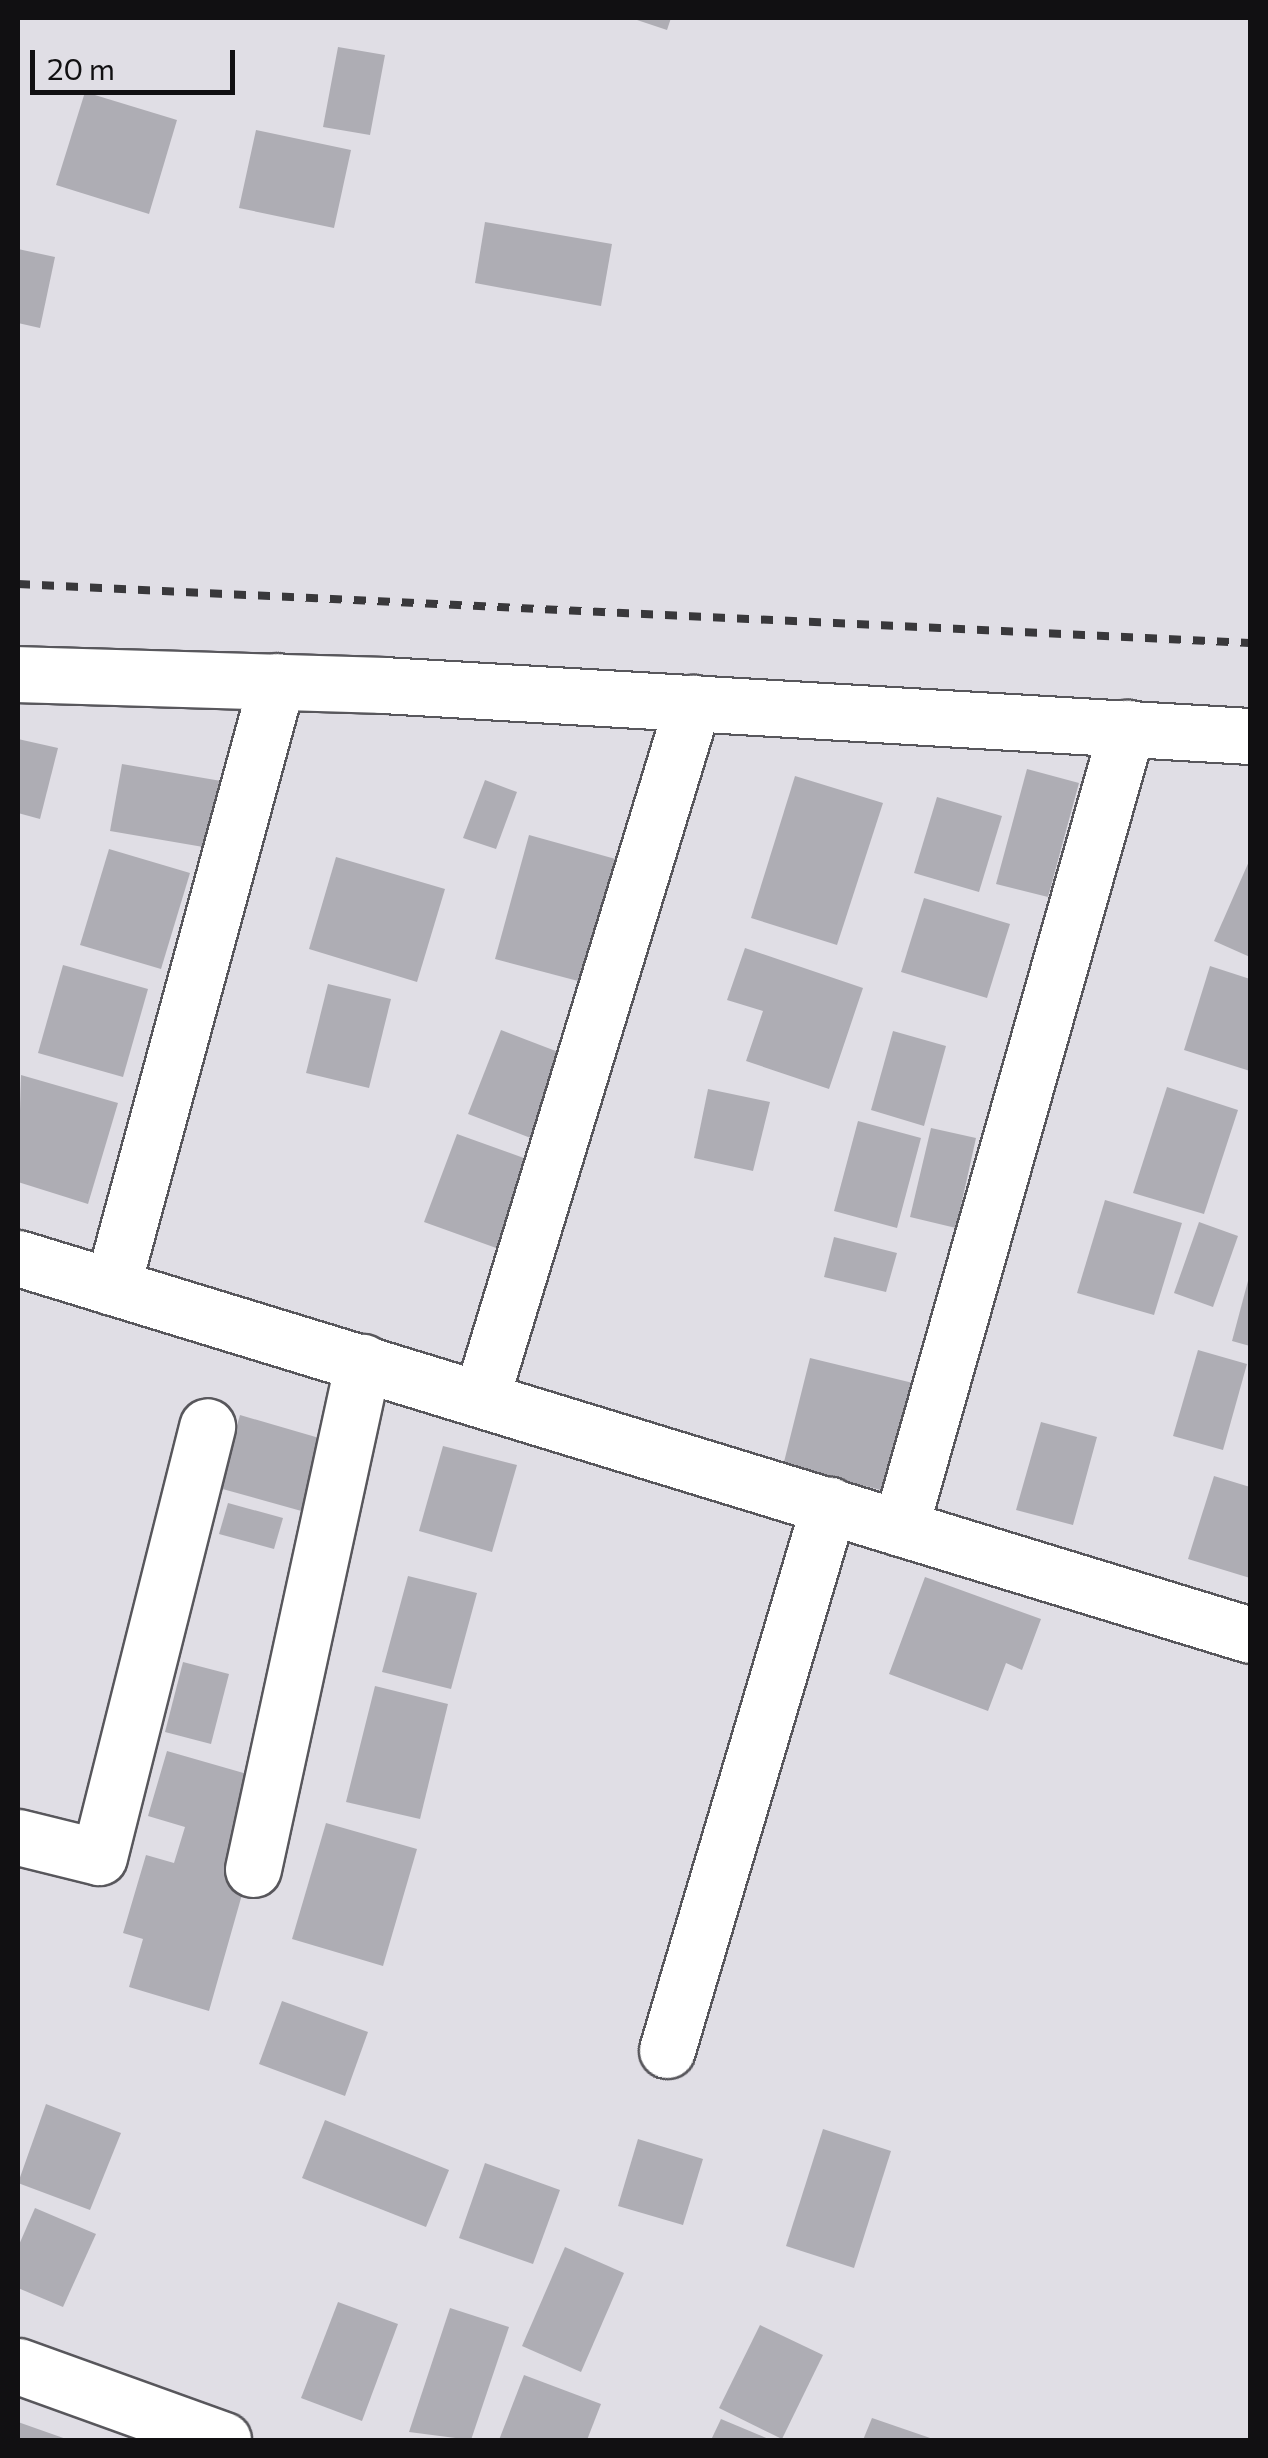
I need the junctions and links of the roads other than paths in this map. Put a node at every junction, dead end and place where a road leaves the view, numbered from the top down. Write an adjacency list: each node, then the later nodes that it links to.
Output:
1 (18, 674): 2 (street)
2 (277, 681): 3 (street); 7 (street)
3 (693, 703): 4 (street); 9 (street)
4 (1127, 728): 5 (street); 12 (street)
5 (1250, 736)
6 (18, 1258): 7 (street)
7 (112, 1287): 8 (street)
8 (363, 1362): 9 (street); 15 (street)
9 (481, 1398): 11 (street)
10 (207, 1426): 14 (street)
11 (828, 1506): 12 (street); 16 (street)
12 (900, 1528): 13 (street)
13 (1250, 1635)
14 (18, 1837)
15 (253, 1869)
16 (667, 2050)
17 (18, 2366): 18 (street)
18 (222, 2440)

